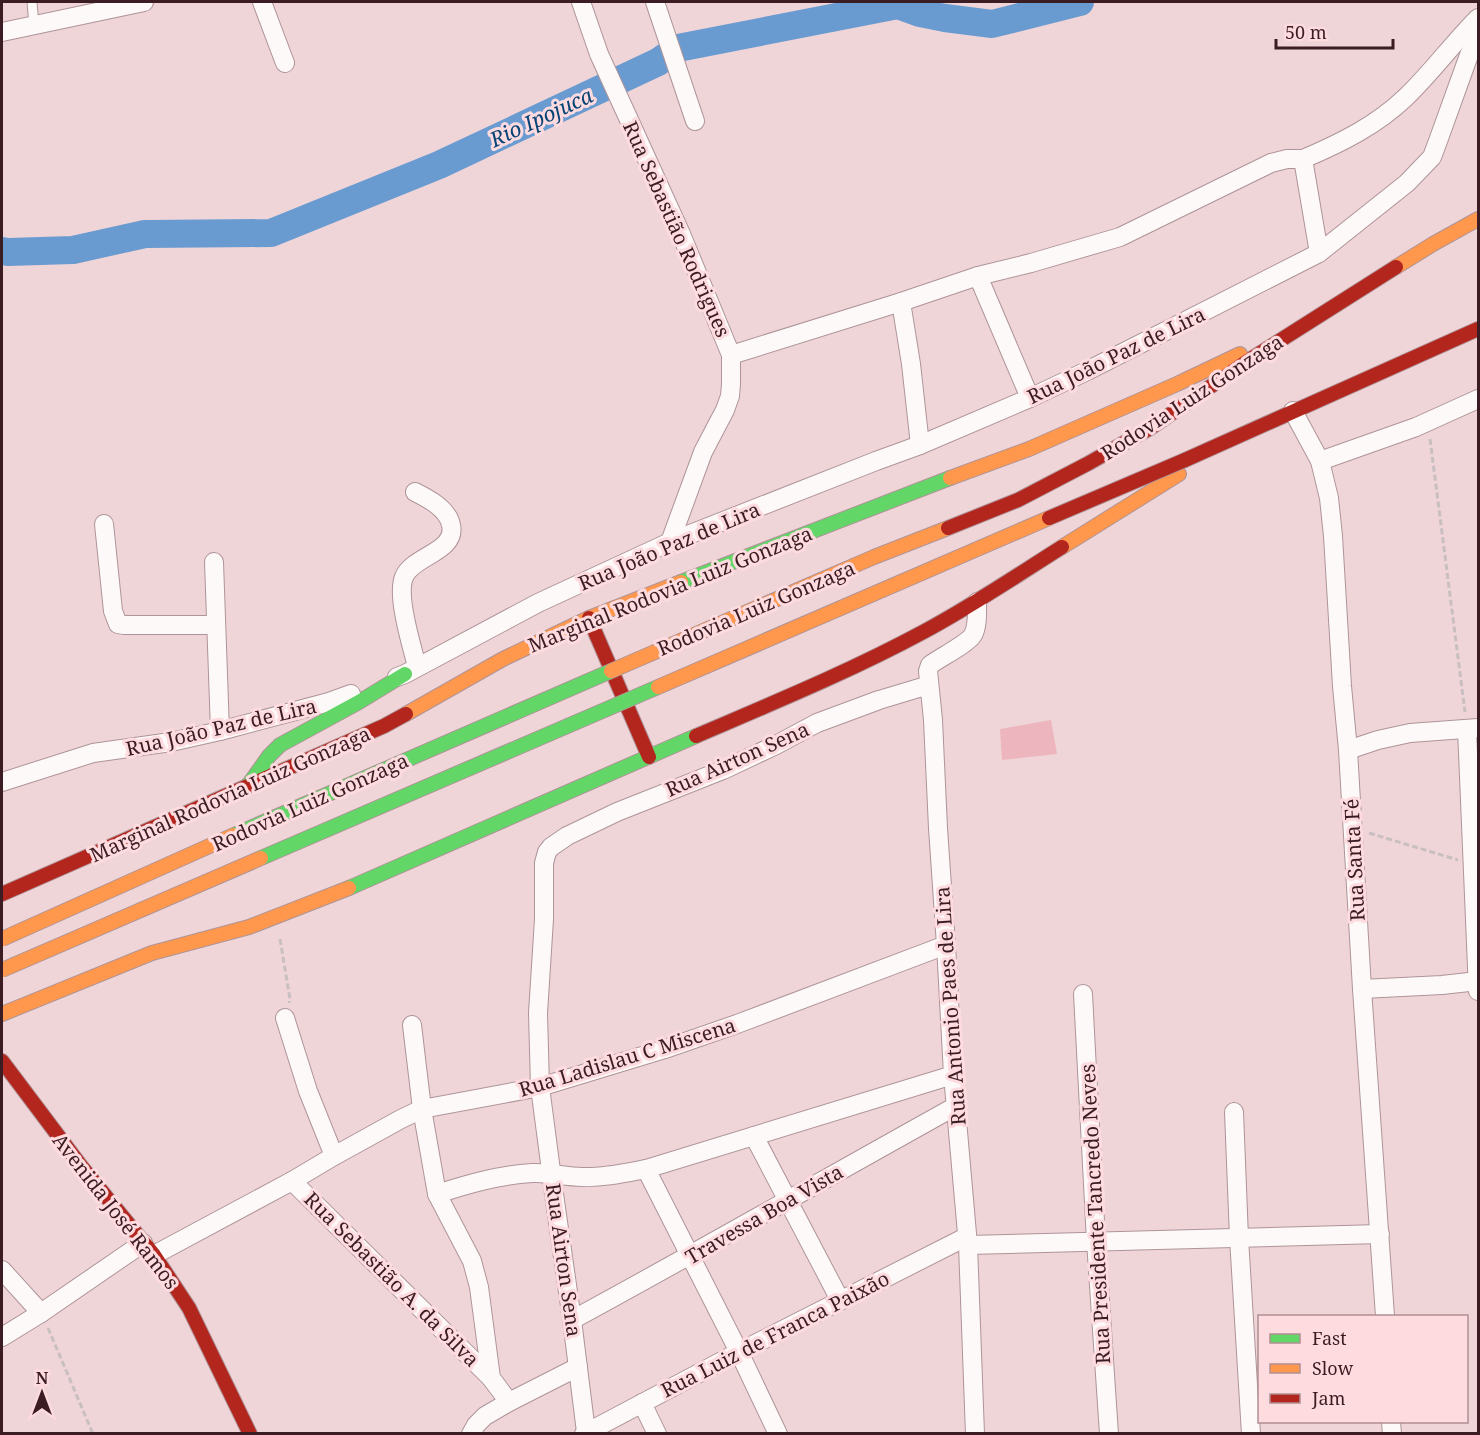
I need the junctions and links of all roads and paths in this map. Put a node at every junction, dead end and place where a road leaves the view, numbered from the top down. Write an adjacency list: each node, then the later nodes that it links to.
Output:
1 (32, 2): 7 (lane)
2 (144, 2): 7 (street)
3 (262, 2): 10 (street)
4 (581, 2): 19 (street, Rua Sebastião Rodrigues)
5 (655, 2): 11 (street)
6 (1479, 18): 12 (street, Rua Sebastião Rodrigues)
7 (34, 25): 8 (street)
8 (2, 32)
9 (1479, 38): 14 (street, Rua João Paz de Lira)
10 (285, 63)
11 (695, 121)
12 (1303, 159): 14 (street); 15 (street, Rua Sebastião Rodrigues)
13 (1479, 219): 17 (main road, Rodovia Luiz Gonzaga)
14 (1319, 253): 20 (street, Rua João Paz de Lira)
15 (978, 276): 16 (street, Rua Sebastião Rodrigues); 20 (street)
16 (901, 302): 19 (street, Rua Sebastião Rodrigues); 25 (street)
17 (1315, 318): 31 (main road, Marginal Rodovia Luiz Gonzaga); 46 (main road, Rodovia Luiz Gonzaga, bridge)
18 (1479, 329): 22 (main road, Rodovia Luiz Gonzaga)
19 (731, 355): 29 (street, Rua Sebastião Rodrigues)
20 (1030, 398): 25 (street, Rua João Paz de Lira)
21 (1479, 399): 23 (street)
22 (1293, 411): 24 (main road, Rodovia Luiz Gonzaga); 26 (street, Rua Santa Fé)
23 (1428, 422): 26 (street); 36 (path)
24 (1241, 436): 32 (main road); 48 (main road, Rodovia Luiz Gonzaga, bridge)
25 (920, 445): 29 (street, Rua João Paz de Lira)
26 (1320, 461): 38 (street, Rua Santa Fé)
27 (415, 492): 34 (street)
28 (104, 524): 33 (street)
29 (670, 542): 31 (street, Rua João Paz de Lira)
30 (214, 562): 33 (street)
31 (581, 602): 34 (street, Rua João Paz de Lira); 39 (main road); 41 (main road, Marginal Rodovia Luiz Gonzaga)
32 (977, 602): 35 (street, Rua Antonio Paes de Lira); 39 (main road)
33 (216, 625): 37 (street)
34 (411, 671): 37 (street, Rua João Paz de Lira); 41 (main road)
35 (929, 685): 47 (street, Rua Antonio Paes de Lira); 58 (street, Rua Airton Sena)
36 (1473, 729): 38 (street); 43 (street)
37 (220, 731): 40 (street, Rua João Paz de Lira)
38 (1348, 750): 42 (street, Rua Santa Fé)
39 (649, 757): 45 (main road)
40 (2, 782)
41 (247, 788): 44 (main road, Marginal Rodovia Luiz Gonzaga)
42 (1352, 825): 43 (path); 50 (street, Rua Santa Fé)
43 (1473, 865): 49 (street)
44 (2, 894)
45 (276, 916): 53 (main road); 54 (path)
46 (2, 939)
47 (946, 945): 57 (street, Rua Antonio Paes de Lira); 58 (street, Rua Ladislau C Miscena)
48 (2, 970)
49 (1478, 981): 50 (street); 51 (street)
50 (1362, 989): 69 (street, Rua Santa Fé)
51 (1479, 991)
52 (1083, 994): 72 (street, Rua Presidente Tancredo Neves)
53 (2, 1014)
54 (285, 1018): 63 (street)
55 (412, 1025): 60 (street)
56 (2, 1061): 73 (main road, Avenida José Ramos)
57 (953, 1075): 59 (street, Rua Antonio Paes de Lira); 62 (street)
58 (540, 1087): 60 (street, Rua Ladislau C Miscena); 65 (street, Rua Airton Sena)
59 (956, 1106): 68 (street, Travessa Boa Vista); 71 (street, Rua Antonio Paes de Lira)
60 (422, 1109): 63 (street, Rua Ladislau C Miscena); 67 (street)
61 (1234, 1112): 70 (street)
62 (754, 1136): 64 (street); 68 (street)
63 (334, 1156): 66 (street, Rua Ladislau C Miscena)
64 (646, 1169): 65 (street); 74 (street)
65 (552, 1173): 67 (street); 79 (street, Rua Airton Sena)
66 (292, 1181): 73 (street, Rua Ladislau C Miscena); 83 (street, Rua Sebastião A. da Silva)
67 (437, 1194): 83 (street)
68 (788, 1199): 74 (street, Travessa Boa Vista); 76 (street)
69 (1380, 1234): 70 (street, Rua Luiz de Franca Paixão); 78 (street, Rua Santa Fé)
70 (1239, 1238): 72 (street, Rua Luiz de Franca Paixão); 94 (street)
71 (967, 1241): 72 (street, Rua Luiz de Franca Paixão); 76 (street, Rua Luiz de Franca Paixão); 92 (street, Rua Antonio Paes de Lira)
72 (1096, 1241): 93 (street, Rua Presidente Tancredo Neves)
73 (148, 1249): 77 (street, Rua Ladislau C Miscena); 88 (main road, Avenida José Ramos)
74 (690, 1256): 79 (street, Travessa Boa Vista); 81 (street)
75 (2, 1270): 77 (street)
76 (840, 1300): 81 (street, Rua Luiz de Franca Paixão)
77 (41, 1312): 80 (street, Rua Ladislau C Miscena); 87 (path)
78 (1385, 1315)
79 (572, 1320): 82 (street, Rua Airton Sena)
80 (2, 1337)
81 (739, 1352): 85 (street, Rua Luiz de Franca Paixão); 91 (street)
82 (578, 1367): 84 (street); 86 (street, Rua Airton Sena)
83 (491, 1378): 84 (street, Rua Sebastião A. da Silva)
84 (509, 1402): 89 (street)
85 (642, 1403): 86 (street, Rua Luiz de Franca Paixão); 90 (street)
86 (585, 1433)
87 (93, 1434)
88 (250, 1434)
89 (471, 1434)
90 (657, 1434)
91 (778, 1434)
92 (975, 1434)
93 (1109, 1434)
94 (1251, 1434)

